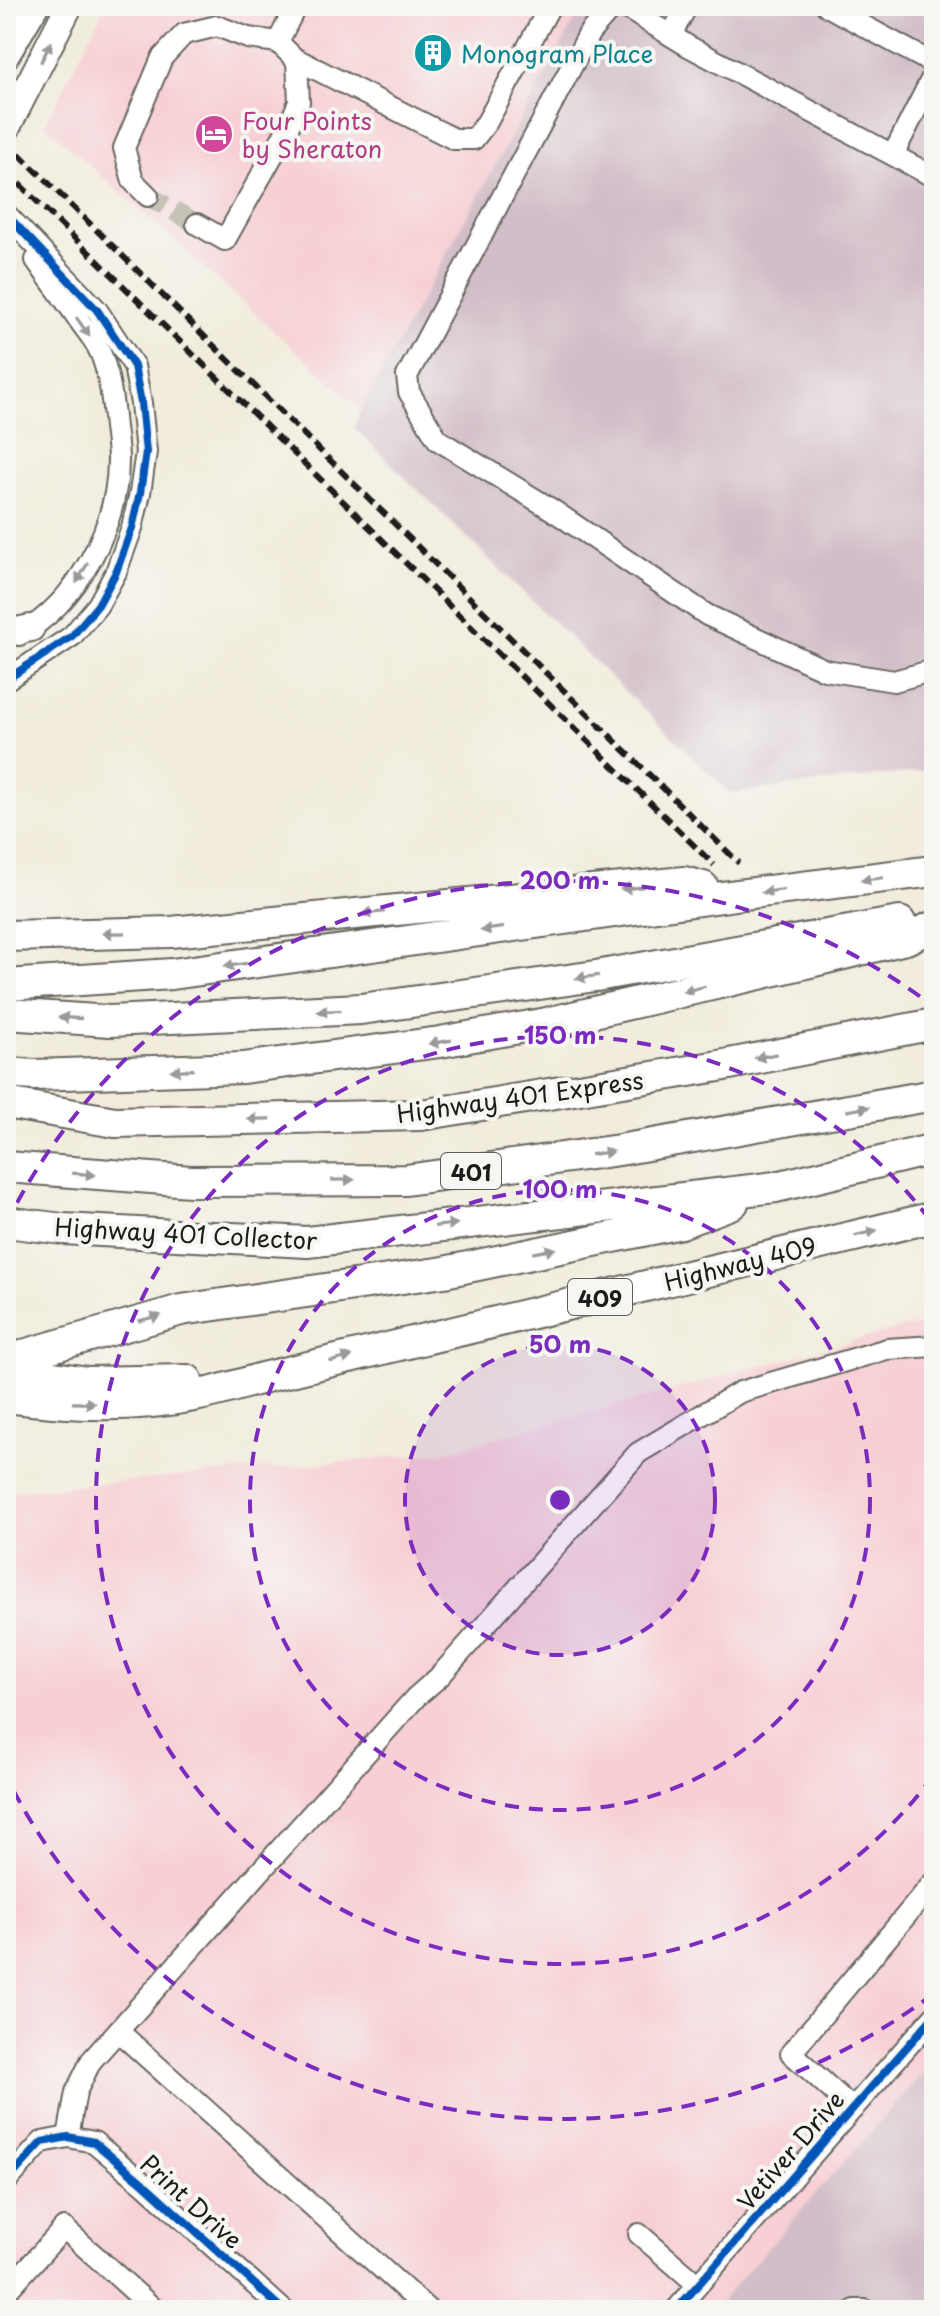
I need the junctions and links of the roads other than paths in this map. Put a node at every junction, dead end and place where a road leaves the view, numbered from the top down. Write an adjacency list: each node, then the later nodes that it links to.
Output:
1 (35, 6): 11 (main road)
2 (69, 6): 15 (main road, one-way to 2)
3 (296, 6): 10 (street)
4 (550, 6): 12 (street)
5 (613, 6): 23 (street)
6 (623, 6): 9 (street)
7 (687, 6): 9 (street)
8 (841, 9): 13 (street)
9 (671, 35): 16 (street)
10 (278, 42): 12 (street); 18 (street)
11 (6, 55)
12 (297, 61): 20 (street)
13 (934, 64)
14 (934, 74): 16 (street)
15 (6, 129)
16 (893, 155): 17 (street)
17 (934, 177)
18 (148, 196)
19 (6, 216): 21 (street, one-way to 21); 24 (street)
20 (197, 224)
21 (18, 631): 22 (street)
22 (6, 641)
23 (934, 670)
24 (6, 680)
25 (934, 871): 26 (highway, one-way to 26)
26 (736, 895): 28 (highway, one-way to 28); 29 (highway, one-way to 29)
27 (934, 926): 30 (highway, one-way to 30); 32 (highway, one-way to 32)
28 (6, 936)
29 (6, 985)
30 (6, 1014)
31 (934, 1024): 34 (highway, Highway 401 Express, one-way to 34)
32 (6, 1073)
33 (934, 1095): 36 (highway, 401, one-way to 33)
34 (6, 1103)
35 (934, 1149): 37 (highway, Highway 401 Collector / 401)
36 (6, 1167)
37 (776, 1187): 39 (highway, Highway 401 Collector / 401, one-way to 37); 41 (highway, one-way to 37)
38 (934, 1217): 42 (highway, Highway 409 / 409, one-way to 38)
39 (6, 1222)
40 (934, 1346): 46 (street)
41 (6, 1368): 42 (highway)
42 (266, 1377): 43 (highway, one-way to 42)
43 (6, 1397)
44 (934, 1882): 47 (street)
45 (934, 2016): 47 (street, Vetiver Drive)
46 (118, 2031): 48 (street); 55 (street)
47 (853, 2109): 51 (street, Vetiver Drive)
48 (68, 2137): 49 (street); 54 (street, Print Drive)
49 (6, 2182)
50 (639, 2234): 51 (street)
51 (698, 2285): 56 (street, Vetiver Drive)
52 (6, 2292): 53 (street)
53 (155, 2310)
54 (283, 2310)
55 (428, 2310)
56 (676, 2310)
57 (855, 2310): 58 (street)
58 (865, 2310)

